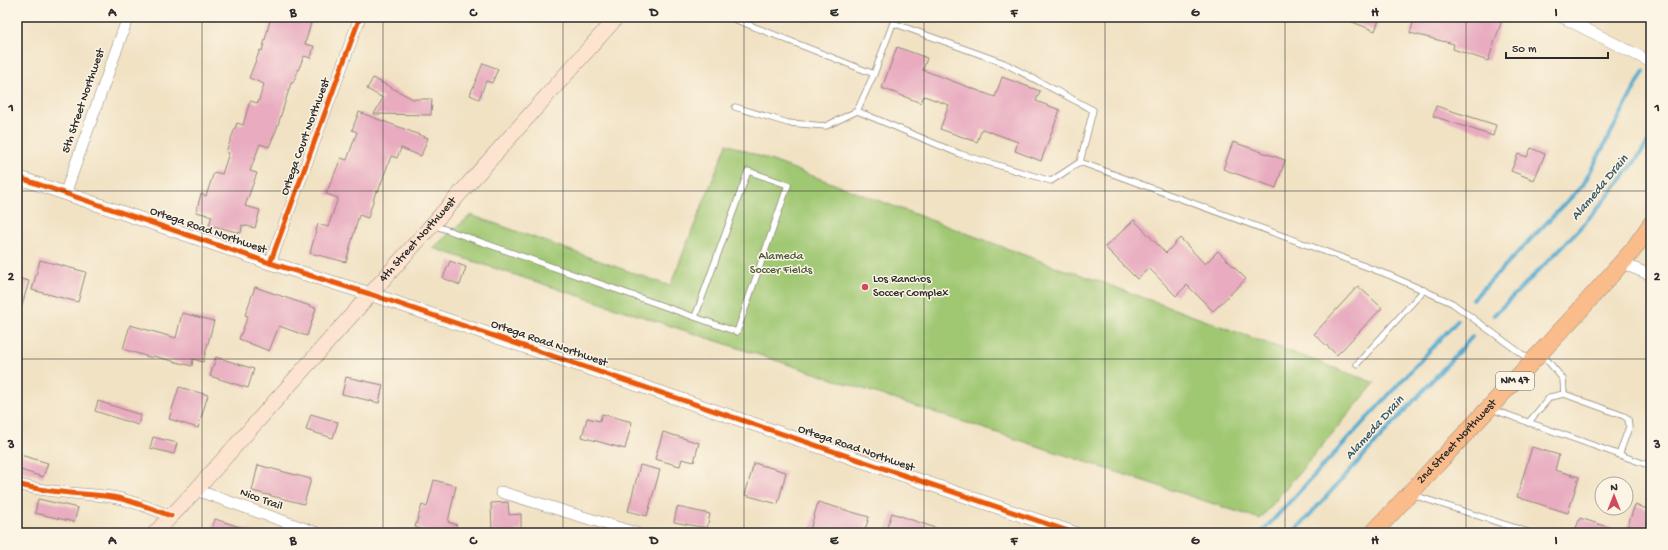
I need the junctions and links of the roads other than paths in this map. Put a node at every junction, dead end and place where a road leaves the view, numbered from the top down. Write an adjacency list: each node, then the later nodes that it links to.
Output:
1 (128, 17): 12 (street, 5th Street Northwest)
2 (360, 17): 15 (street, Ortega Court Northwest)
3 (617, 17): 13 (main road, 4th Street Northwest)
4 (729, 17): 7 (lane)
5 (1562, 17): 6 (street)
6 (1651, 62)
7 (874, 74): 9 (lane); 10 (lane)
8 (735, 107): 9 (lane)
9 (857, 111): 10 (lane)
10 (1080, 162): 18 (lane)
11 (17, 177): 12 (street, Ortega Road Northwest)
12 (65, 194): 15 (street, Ortega Road Northwest)
13 (432, 224): 19 (main road, 4th Street Northwest); 20 (lane)
14 (1651, 224): 16 (main road, 2nd Street Northwest / NM 47)
15 (270, 263): 19 (street, Ortega Road Northwest)
16 (1621, 263): 17 (street); 21 (main road, 2nd Street Northwest / NM 47)
17 (1651, 275)
18 (1424, 290): 21 (lane); 22 (lane)
19 (370, 294): 29 (main road, 4th Street Northwest); 36 (street, Ortega Road Northwest)
20 (695, 317): 20 (lane)
21 (1537, 357): 23 (lane); 24 (main road, 2nd Street Northwest / NM 47)
22 (1357, 364)
23 (1564, 394): 25 (lane); 26 (lane)
24 (1489, 409): 25 (lane); 31 (main road, 2nd Street Northwest / NM 47)
25 (1528, 423): 26 (lane)
26 (1620, 455): 27 (lane)
27 (1651, 466)
28 (17, 484): 32 (street)
29 (196, 490): 32 (main road, 4th Street Northwest); 34 (street, Nico Trail)
30 (501, 492): 35 (street)
31 (1411, 494): 37 (main road, 2nd Street Northwest / NM 47); 38 (lane)
32 (171, 516): 33 (main road, 4th Street Northwest)
33 (156, 533)
34 (317, 533)
35 (636, 533)
36 (1074, 533)
37 (1373, 533)
38 (1531, 533)

